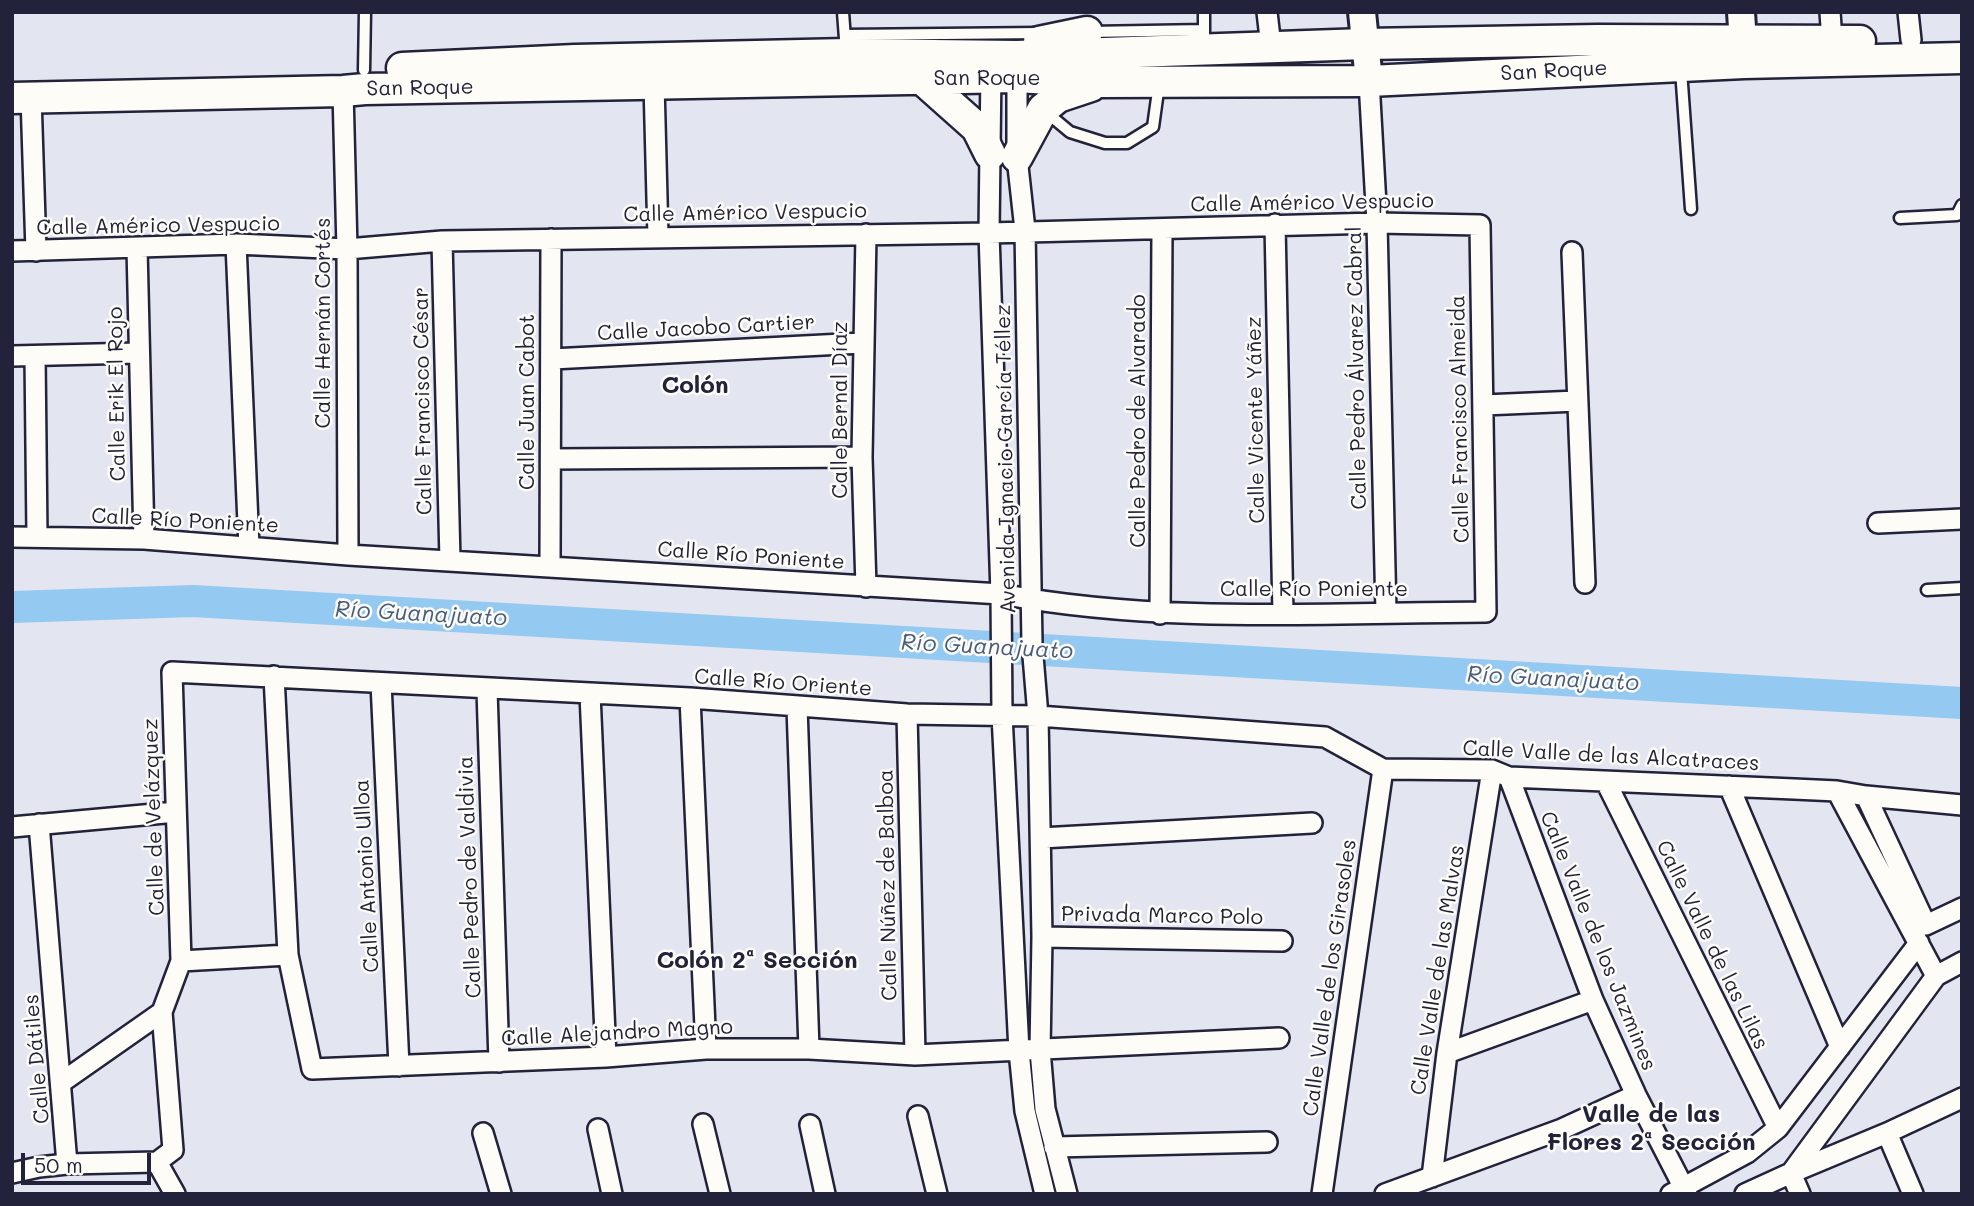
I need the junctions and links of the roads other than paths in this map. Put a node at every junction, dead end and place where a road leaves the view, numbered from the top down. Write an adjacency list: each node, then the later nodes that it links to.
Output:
1 (365, 12): 18 (lane)
2 (843, 12): 12 (lane)
3 (1204, 12): 10 (lane)
4 (1267, 12): 14 (street)
5 (1362, 12): 13 (street)
6 (1909, 26): 7 (main road, San Roque); 11 (main road, San Roque)
7 (1831, 27): 9 (main road, San Roque)
8 (1087, 32): 10 (lane); 12 (lane); 16 (main road)
9 (1743, 38): 13 (main road, San Roque); 15 (main road, San Roque); 17 (main road, San Roque)
10 (1204, 40): 14 (main road, San Roque); 16 (main road, San Roque)
11 (1962, 40)
12 (853, 42): 16 (main road, San Roque); 18 (main road, San Roque)
13 (1365, 44): 14 (main road, San Roque); 20 (street)
14 (1270, 47)
15 (1962, 58)
16 (997, 65): 19 (main road, San Roque); 21 (main road, San Roque); 28 (street, Avenida Ignacio García Téllez); 28 (street, Avenida Ignacio García Téllez)
17 (1680, 66): 20 (main road, San Roque); 30 (lane)
18 (365, 70): 24 (main road, San Roque)
19 (922, 79): 23 (main road, San Roque); 28 (main road)
20 (1368, 81): 22 (main road, San Roque); 32 (street, Calle Pedro Álvarez Cabral)
21 (1100, 82): 22 (main road, San Roque); 27 (main road)
22 (1159, 82): 27 (lane)
23 (654, 84): 26 (main road, San Roque); 39 (street)
24 (89, 87): 25 (main road, San Roque); 26 (main road, San Roque)
25 (18, 91): 46 (street)
26 (343, 91): 44 (street, Calle Hernán Cortés)
27 (1043, 109): 28 (main road)
28 (1003, 155): 36 (street, Avenida Ignacio García Téllez); 37 (street, Avenida Ignacio García Téllez)
29 (1962, 205): 31 (lane)
30 (1691, 209)
31 (1900, 218)
32 (1377, 223): 33 (street, Calle Américo Vespucio); 34 (street, Calle Américo Vespucio); 73 (street, Calle Pedro Álvarez Cabral)
33 (1275, 224): 35 (street, Calle Américo Vespucio); 75 (street, Calle Vicente Yáñez)
34 (1480, 225): 54 (street, Calle Francisco Almeida)
35 (1162, 229): 36 (street, Calle Américo Vespucio); 74 (street, Calle Pedro de Alvarado)
36 (1025, 230): 37 (street, Calle Américo Vespucio); 71 (street, Avenida Ignacio García Téllez)
37 (989, 233): 38 (street, Calle Américo Vespucio); 70 (street, Avenida Ignacio García Téllez)
38 (866, 234): 39 (street, Calle Américo Vespucio); 48 (street, Calle Bernal Díaz)
39 (658, 237): 40 (street, Calle Américo Vespucio)
40 (551, 239): 41 (street, Calle Américo Vespucio); 52 (street, Calle Juan Cabot)
41 (442, 241): 44 (street, Calle Américo Vespucio); 64 (street, Calle Francisco César)
42 (236, 244): 43 (street, Calle Américo Vespucio); 44 (street, Calle Américo Vespucio); 62 (street)
43 (137, 248): 46 (street, Calle Américo Vespucio); 49 (street, Calle Erik El Rojo)
44 (347, 249): 63 (street, Calle Hernán Cortés)
45 (12, 251): 46 (street, Calle Américo Vespucio)
46 (36, 251)
47 (1572, 252): 53 (street)
48 (862, 343): 52 (street, Calle Jacobo Cartier); 55 (street, Calle Bernal Díaz)
49 (138, 353): 50 (street); 61 (street, Calle Erik El Rojo)
50 (35, 355): 51 (street); 60 (street)
51 (12, 356)
52 (552, 359): 56 (street, Calle Juan Cabot)
53 (1577, 401): 54 (street); 66 (street)
54 (1484, 405): 72 (street, Calle Francisco Almeida)
55 (862, 457): 56 (street); 67 (street, Calle Bernal Díaz)
56 (551, 459): 65 (street, Calle Juan Cabot)
57 (1962, 519): 58 (street)
58 (1878, 523)
59 (12, 537): 60 (street, Calle Río Poniente)
60 (37, 537): 61 (street, Calle Río Poniente)
61 (144, 539): 62 (street, Calle Río Poniente)
62 (249, 547): 63 (street, Calle Río Poniente)
63 (348, 555): 64 (street, Calle Río Poniente)
64 (450, 560): 65 (street, Calle Río Poniente)
65 (550, 565): 67 (street, Calle Río Poniente)
66 (1585, 583)
67 (866, 587): 70 (street, Calle Río Poniente)
68 (1962, 588): 69 (lane)
69 (1927, 590)
70 (1001, 598): 71 (street, Calle Río Poniente); 83 (street, Avenida Ignacio García Téllez)
71 (1031, 602): 74 (street, Calle Río Poniente); 84 (street, Avenida Ignacio García Téllez)
72 (1486, 612): 73 (street, Calle Río Poniente)
73 (1386, 613): 75 (street, Calle Río Poniente)
74 (1160, 614): 75 (street, Calle Río Poniente)
75 (1283, 614)
76 (173, 672): 77 (street, Calle Río Oriente); 93 (street, Calle de Velázquez)
77 (274, 676): 78 (street, Calle Río Oriente); 102 (street, Calle Alejandro Magno)
78 (381, 684): 79 (street, Calle Río Oriente); 118 (street, Calle Antonio Ulloa)
79 (487, 690): 80 (street, Calle Río Oriente); 117 (street, Calle Pedro de Valdivia)
80 (590, 694): 81 (street, Calle Río Oriente); 116 (street)
81 (691, 698): 82 (street, Calle Río Oriente); 110 (street)
82 (797, 707): 85 (street, Calle Río Oriente); 111 (street)
83 (1002, 708): 84 (street, Calle Río Oriente); 85 (street, Calle Río Oriente); 113 (street, Avenida Ignacio García Téllez)
84 (1038, 708): 86 (street, Calle Río Oriente); 97 (street, Avenida Ignacio García Téllez)
85 (907, 714): 115 (street, Calle Núñez de Balboa)
86 (1383, 769): 87 (street, Calle Valle de las Alcatraces); 145 (street, Calle Valle de los Girasoles)
87 (1500, 774): 88 (street, Calle Valle de las Alcatraces); 106 (street, Calle Valle de los Jazmines); 114 (street, Calle Valle de las Malvas)
88 (1606, 782): 89 (street, Calle Valle de las Alcatraces); 125 (street, Calle Valle de las Lilas)
89 (1729, 786): 90 (street, Calle Valle de las Alcatraces); 109 (street)
90 (1837, 791): 91 (street, Calle Valle de las Alcatraces); 101 (street)
91 (1866, 796): 92 (street, Calle Valle de las Alcatraces); 98 (street)
92 (1962, 805)
93 (176, 812): 95 (street); 103 (street, Calle de Velázquez)
94 (1312, 823): 97 (street)
95 (39, 824): 96 (street); 119 (street, Calle Dátiles)
96 (12, 827)
97 (1041, 838): 99 (street, Avenida Ignacio García Téllez)
98 (1962, 908)
99 (1042, 937): 100 (street, Privada Marco Polo); 112 (street, Avenida Ignacio García Téllez)
100 (1282, 941)
101 (1919, 943): 105 (street); 109 (street)
102 (288, 955): 103 (street); 118 (street, Calle Alejandro Magno)
103 (181, 961): 107 (street)
104 (1962, 962): 105 (street)
105 (1936, 976): 134 (street)
106 (1593, 1000): 114 (street); 120 (street, Calle Valle de los Jazmines)
107 (162, 1012): 119 (street); 131 (street)
108 (1279, 1038): 112 (street, Calle Alejandro Magno)
109 (1840, 1047): 125 (street)
110 (706, 1049): 111 (street, Calle Alejandro Magno); 116 (street, Calle Alejandro Magno)
111 (809, 1049): 115 (street, Calle Alejandro Magno)
112 (1040, 1050): 113 (street, Calle Alejandro Magno); 130 (street, Avenida Ignacio García Téllez)
113 (1018, 1051): 115 (street, Calle Alejandro Magno); 143 (street, Avenida Ignacio García Téllez)
114 (1447, 1053): 135 (street, Calle Valle de las Malvas)
115 (915, 1055)
116 (606, 1057): 117 (street, Calle Alejandro Magno)
117 (499, 1062): 118 (street, Calle Alejandro Magno)
118 (399, 1066)
119 (62, 1082): 132 (street, Calle Dátiles)
120 (1636, 1095): 135 (street); 136 (street, Calle Valle de los Jazmines)
121 (1962, 1098): 128 (street)
122 (918, 1116): 142 (street)
123 (703, 1124): 140 (street)
124 (810, 1125): 141 (street)
125 (1777, 1128): 136 (street)
126 (598, 1129): 139 (street)
127 (483, 1133): 138 (street)
128 (1887, 1133): 134 (street); 149 (street)
129 (1267, 1142): 130 (street)
130 (1054, 1147): 144 (street, Avenida Ignacio García Téllez)
131 (157, 1162): 132 (street); 137 (street)
132 (67, 1164): 133 (street)
133 (12, 1173)
134 (1791, 1173): 147 (street); 148 (street)
135 (1433, 1177): 146 (street)
136 (1681, 1192)
137 (175, 1194)
138 (501, 1194)
139 (612, 1194)
140 (720, 1194)
141 (825, 1194)
142 (937, 1194)
143 (1045, 1194)
144 (1066, 1194)
145 (1322, 1194)
146 (1385, 1194)
147 (1745, 1194)
148 (1800, 1194)
149 (1913, 1194)

